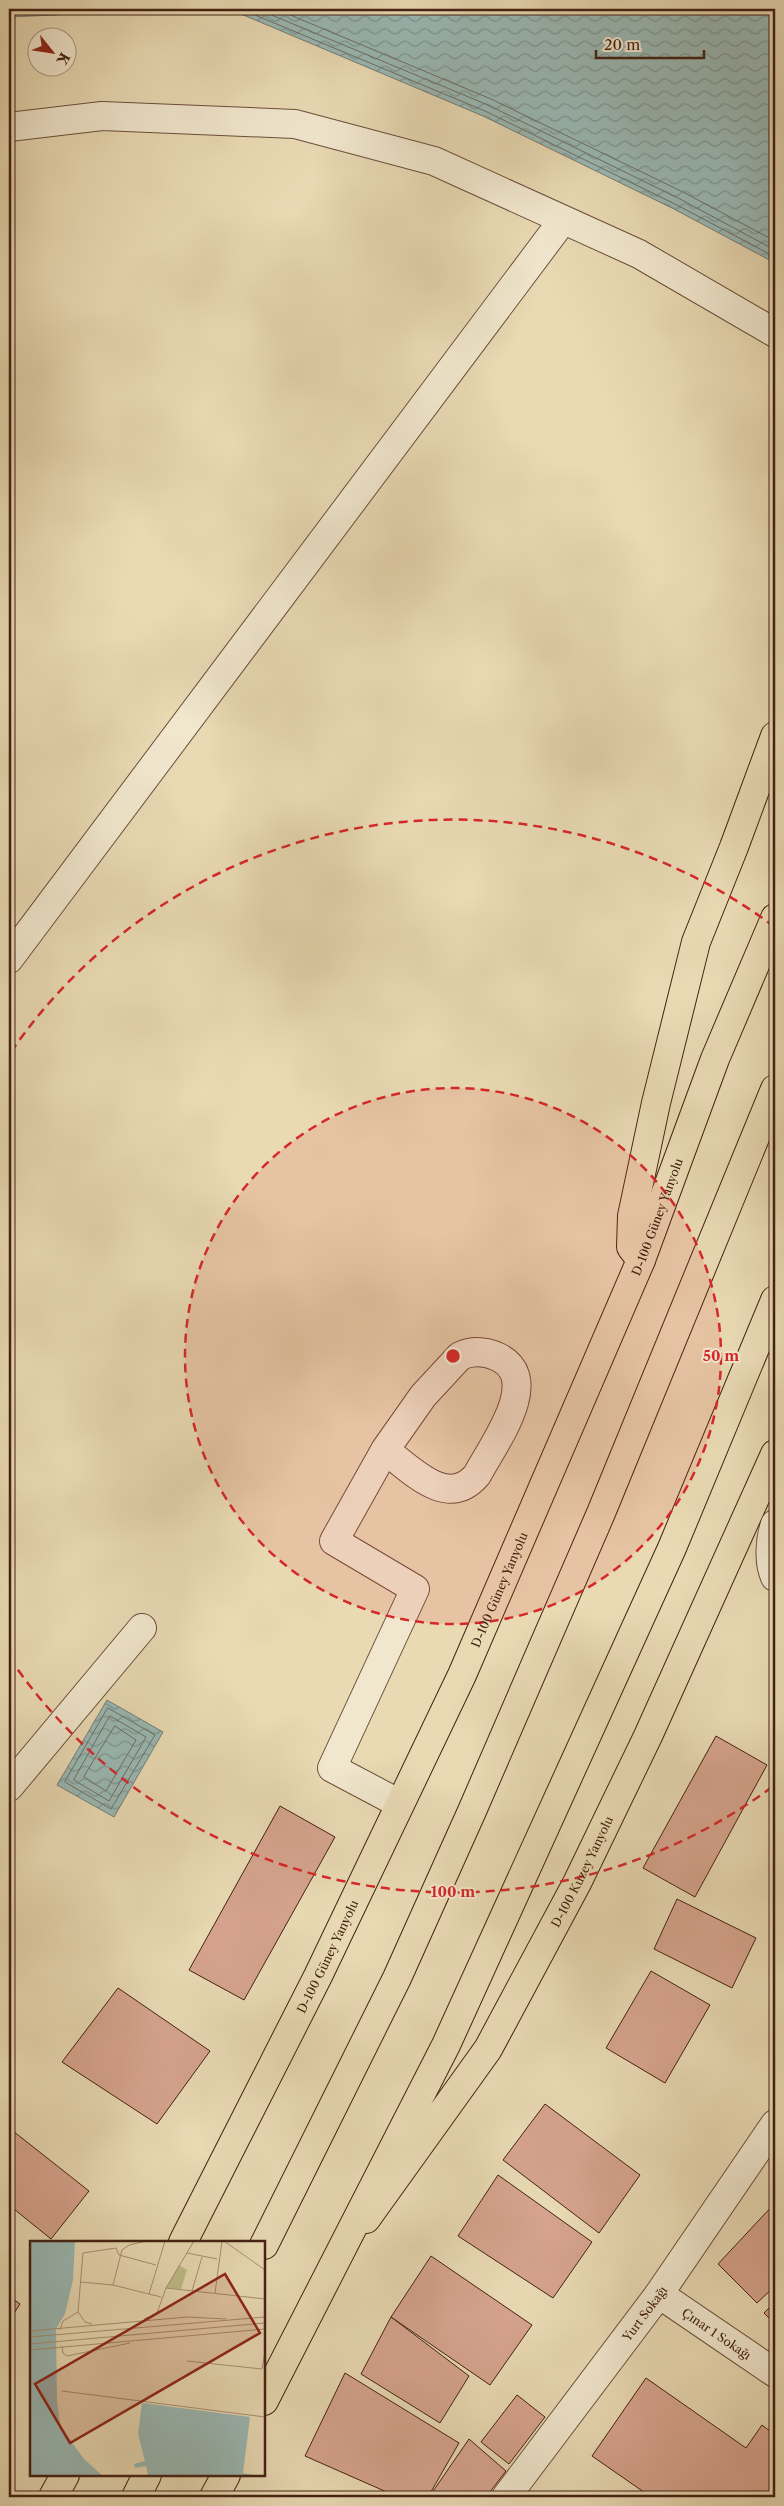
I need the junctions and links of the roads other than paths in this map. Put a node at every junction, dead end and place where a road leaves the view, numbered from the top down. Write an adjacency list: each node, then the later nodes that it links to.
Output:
1 (9, 127): 2 (street)
2 (564, 220): 3 (street); 6 (street)
3 (775, 333)
4 (775, 736): 8 (main road)
5 (775, 918): 8 (main road, D-100 Güney Yanyolu)
6 (9, 959)
7 (775, 1089): 19 (main road)
8 (641, 1260): 16 (main road, D-100 Güney Yanyolu)
9 (775, 1300): 20 (main road)
10 (385, 1450): 10 (street); 16 (street)
11 (775, 1454): 20 (main road, D-100 Kuzey Yanyolu)
12 (775, 1524): 13 (street)
13 (775, 1577)
14 (142, 1628): 15 (street)
15 (9, 1787)
16 (400, 1804): 18 (main road, D-100 Güney Yanyolu)
17 (775, 2124): 21 (street, Yurt Sokağı)
18 (184, 2241)
19 (265, 2243)
20 (337, 2259): 23 (main road)
21 (659, 2294): 22 (street, Çınar 1 Sokağı); 30 (street, Yurt Sokağı)
22 (775, 2373)
23 (265, 2399)
24 (64, 2476): 27 (main road)
25 (146, 2476): 28 (main road)
26 (225, 2476): 29 (main road)
27 (53, 2497)
28 (136, 2497)
29 (214, 2497)
30 (506, 2497)

